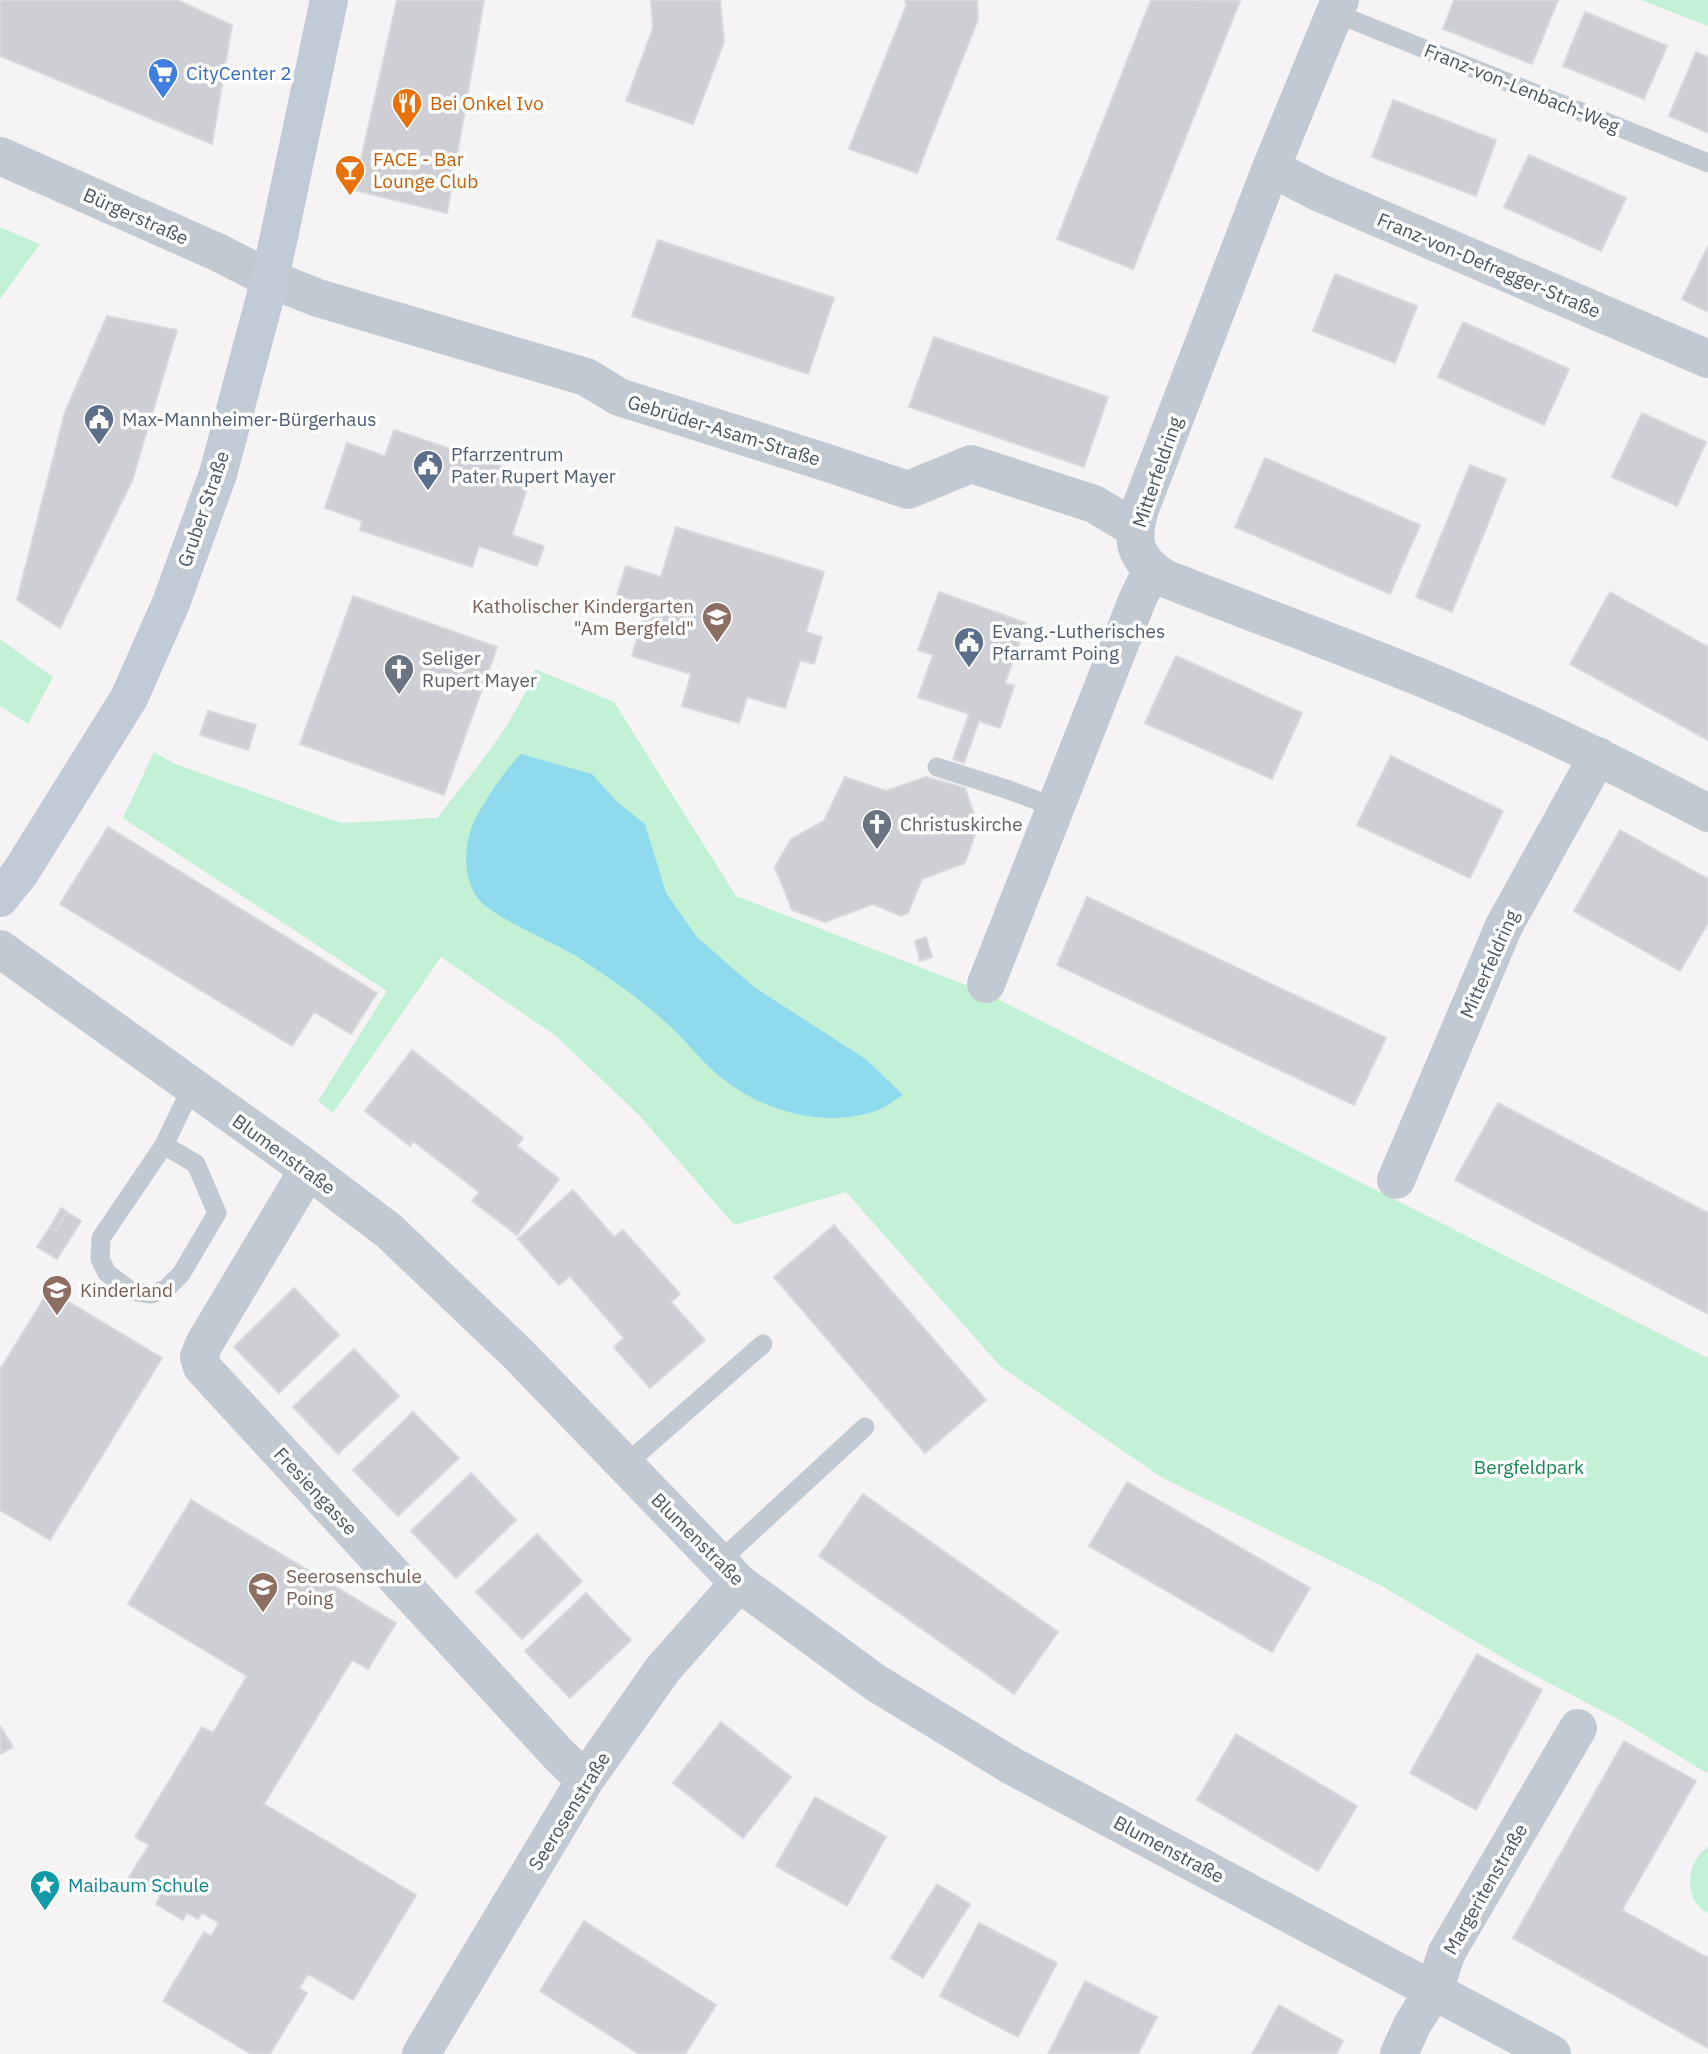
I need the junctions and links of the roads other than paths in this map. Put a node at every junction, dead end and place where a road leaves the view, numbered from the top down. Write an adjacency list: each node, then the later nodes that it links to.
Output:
1 (329, 0): 6 (street, Gruber Straße)
2 (1337, 7): 4 (lane, Franz-von-Lenbach-Weg); 5 (street, Mitterfeldring)
3 (0, 156): 6 (street, Bürgerstraße)
4 (1708, 163)
5 (1271, 168): 7 (street, Franz-von-Defregger-Straße); 8 (street, Mitterfeldring)
6 (270, 279): 8 (street, Gebrüder-Asam-Straße); 14 (street, Gruber Straße)
7 (1708, 359)
8 (1134, 528): 9 (street, Mitterfeldring)
9 (1152, 570): 10 (street); 12 (street)
10 (1598, 756): 13 (street); 20 (street, Mitterfeldring)
11 (937, 767): 12 (lane)
12 (1057, 808): 16 (street)
13 (1708, 813)
14 (0, 898)
15 (0, 950): 17 (street, Blumenstraße)
16 (986, 984)
17 (192, 1087): 18 (lane); 19 (street, Blumenstraße)
18 (164, 1145): 18 (lane)
19 (308, 1170): 23 (street, Blumenstraße); 26 (street, Fresiengasse)
20 (1396, 1180)
21 (763, 1344): 23 (lane)
22 (864, 1427): 24 (lane)
23 (625, 1465): 24 (street, Blumenstraße)
24 (729, 1573): 26 (street, Seerosenstraße); 27 (street, Blumenstraße)
25 (1578, 1728): 27 (street, Margeritenstraße)
26 (585, 1780): 28 (street, Seerosenstraße)
27 (1434, 1990): 29 (street, Margeritenstraße); 30 (street, Blumenstraße)
28 (421, 2054)
29 (1399, 2054)
30 (1552, 2054)

